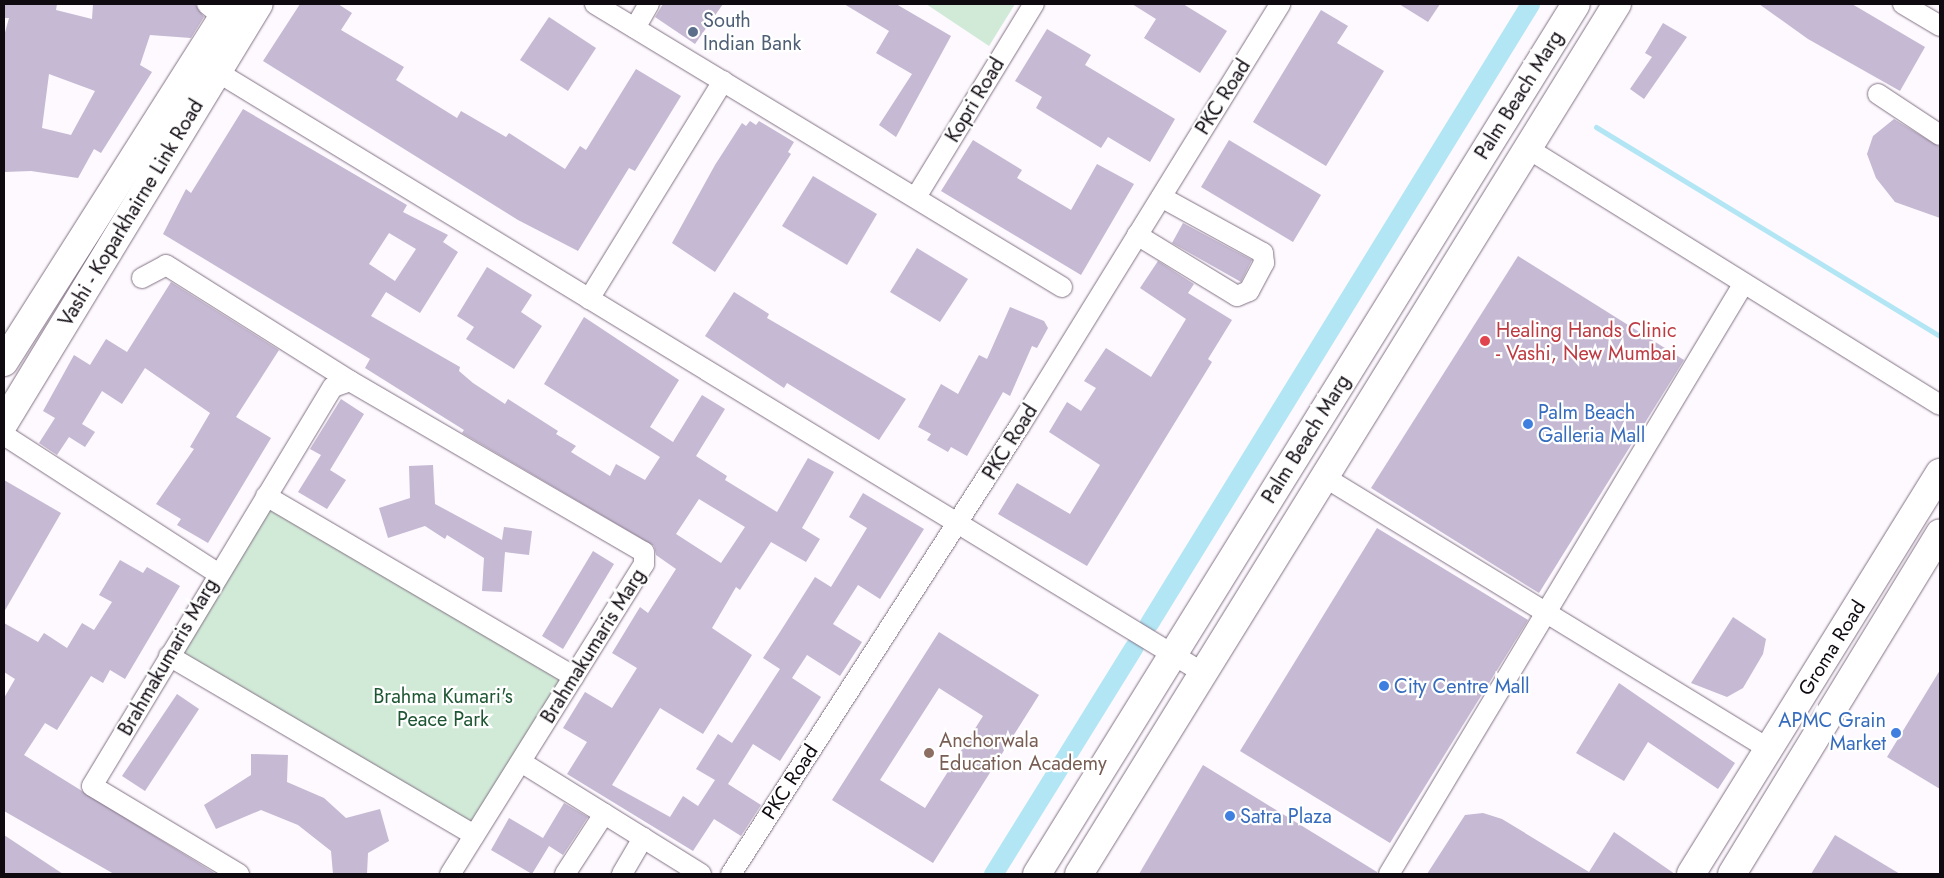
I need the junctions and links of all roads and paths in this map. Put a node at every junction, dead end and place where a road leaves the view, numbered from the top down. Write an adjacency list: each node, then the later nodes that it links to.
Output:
1 (259, 4): 12 (main road, Vashi - Koparkhairne Link Road)
2 (595, 4): 11 (street)
3 (649, 4): 11 (street)
4 (1034, 4): 18 (street, Kopri Road)
5 (1280, 4): 17 (street, PKC Road)
6 (1576, 4): 36 (main road, Palm Beach Marg)
7 (1617, 4): 16 (main road, Palm Beach Marg)
8 (1903, 4): 10 (street)
9 (220, 8): 12 (main road, Vashi - Koparkhairne Link Road)
10 (1940, 26)
11 (635, 28): 13 (street)
12 (206, 65): 23 (street); 24 (main road, Vashi - Koparkhairne Link Road); 27 (main road, Vashi - Koparkhairne Link Road)
13 (723, 81): 18 (street); 23 (street)
14 (1878, 94): 15 (street)
15 (1940, 135)
16 (1527, 148): 21 (street); 30 (main road, Palm Beach Marg)
17 (1161, 196): 19 (street, PKC Road); 19 (street)
18 (916, 197): 22 (street)
19 (1137, 235): 32 (street, PKC Road)
20 (142, 278): 25 (street, Brahmakumaris Marg)
21 (1744, 283): 26 (street); 35 (street)
22 (1062, 287)
23 (590, 299): 32 (street)
24 (4, 362)
25 (350, 381): 31 (street); 39 (street, Brahmakumaris Marg)
26 (1940, 405)
27 (4, 423)
28 (4, 435): 34 (street, Brahmakumaris Marg)
29 (1940, 474): 40 (main road, Groma Road)
30 (1326, 478): 35 (street); 38 (main road, Palm Beach Marg)
31 (266, 496): 34 (street); 39 (street)
32 (958, 523): 36 (street); 50 (street, PKC Road)
33 (1940, 533): 55 (main road, Groma Road)
34 (219, 574): 37 (street, Brahmakumaris Marg)
35 (1545, 612): 40 (street); 53 (street)
36 (1173, 654): 38 (street); 51 (main road, Palm Beach Marg)
37 (170, 656): 43 (street); 45 (street, Brahmakumaris Marg)
38 (1205, 674): 52 (main road, Palm Beach Marg)
39 (574, 677): 41 (street, Brahmakumaris Marg)
40 (1769, 749): 54 (main road, Groma Road)
41 (521, 762): 42 (street); 43 (street, Brahmakumaris Marg)
42 (604, 814): 44 (street); 47 (street)
43 (474, 835): 46 (street, Brahmakumaris Marg)
44 (643, 838): 48 (street); 49 (street)
45 (239, 874)
46 (450, 874)
47 (565, 874)
48 (622, 874)
49 (701, 874)
50 (731, 874)
51 (1036, 874)
52 (1079, 874)
53 (1388, 874)
54 (1691, 874)
55 (1732, 874)

